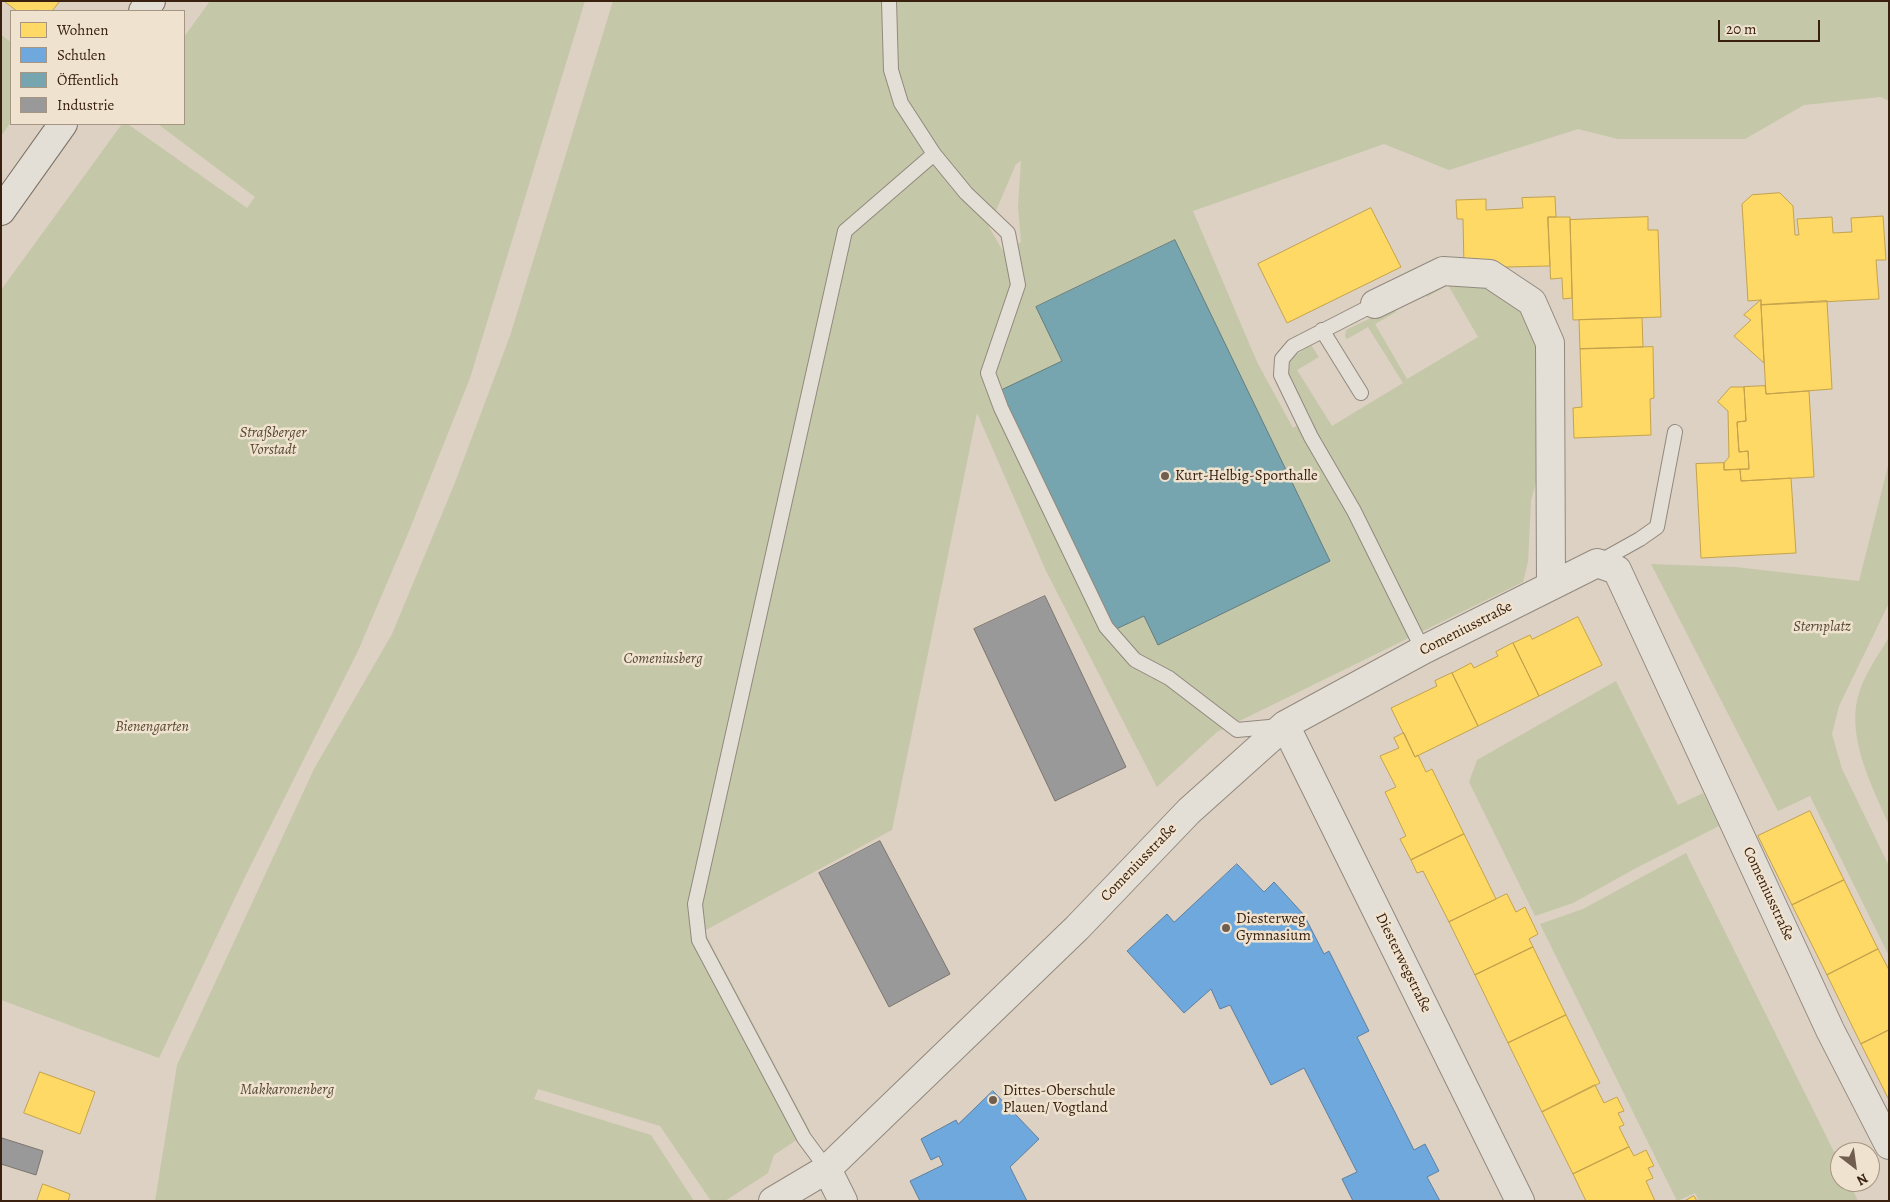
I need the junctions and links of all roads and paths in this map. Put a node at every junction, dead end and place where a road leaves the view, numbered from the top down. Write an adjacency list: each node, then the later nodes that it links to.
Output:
1 (889, 1): 3 (lane)
2 (62, 125): 4 (street)
3 (934, 154): 12 (lane); 14 (lane)
4 (1, 211)
5 (1375, 304): 6 (lane); 10 (street)
6 (1322, 330): 7 (lane); 11 (lane)
7 (1361, 393)
8 (1675, 432): 9 (lane)
9 (1597, 563): 10 (street, Comeniusstraße); 13 (street, Comeniusstraße)
10 (1551, 586): 11 (street, Comeniusstraße)
11 (1423, 650): 12 (street, Comeniusstraße)
12 (1285, 725): 14 (street, Comeniusstraße); 17 (street, Diesterwegstraße)
13 (1889, 1145)
14 (827, 1169): 15 (street, Comeniusstraße); 16 (street)
15 (773, 1201)
16 (844, 1201)
17 (1520, 1201)

